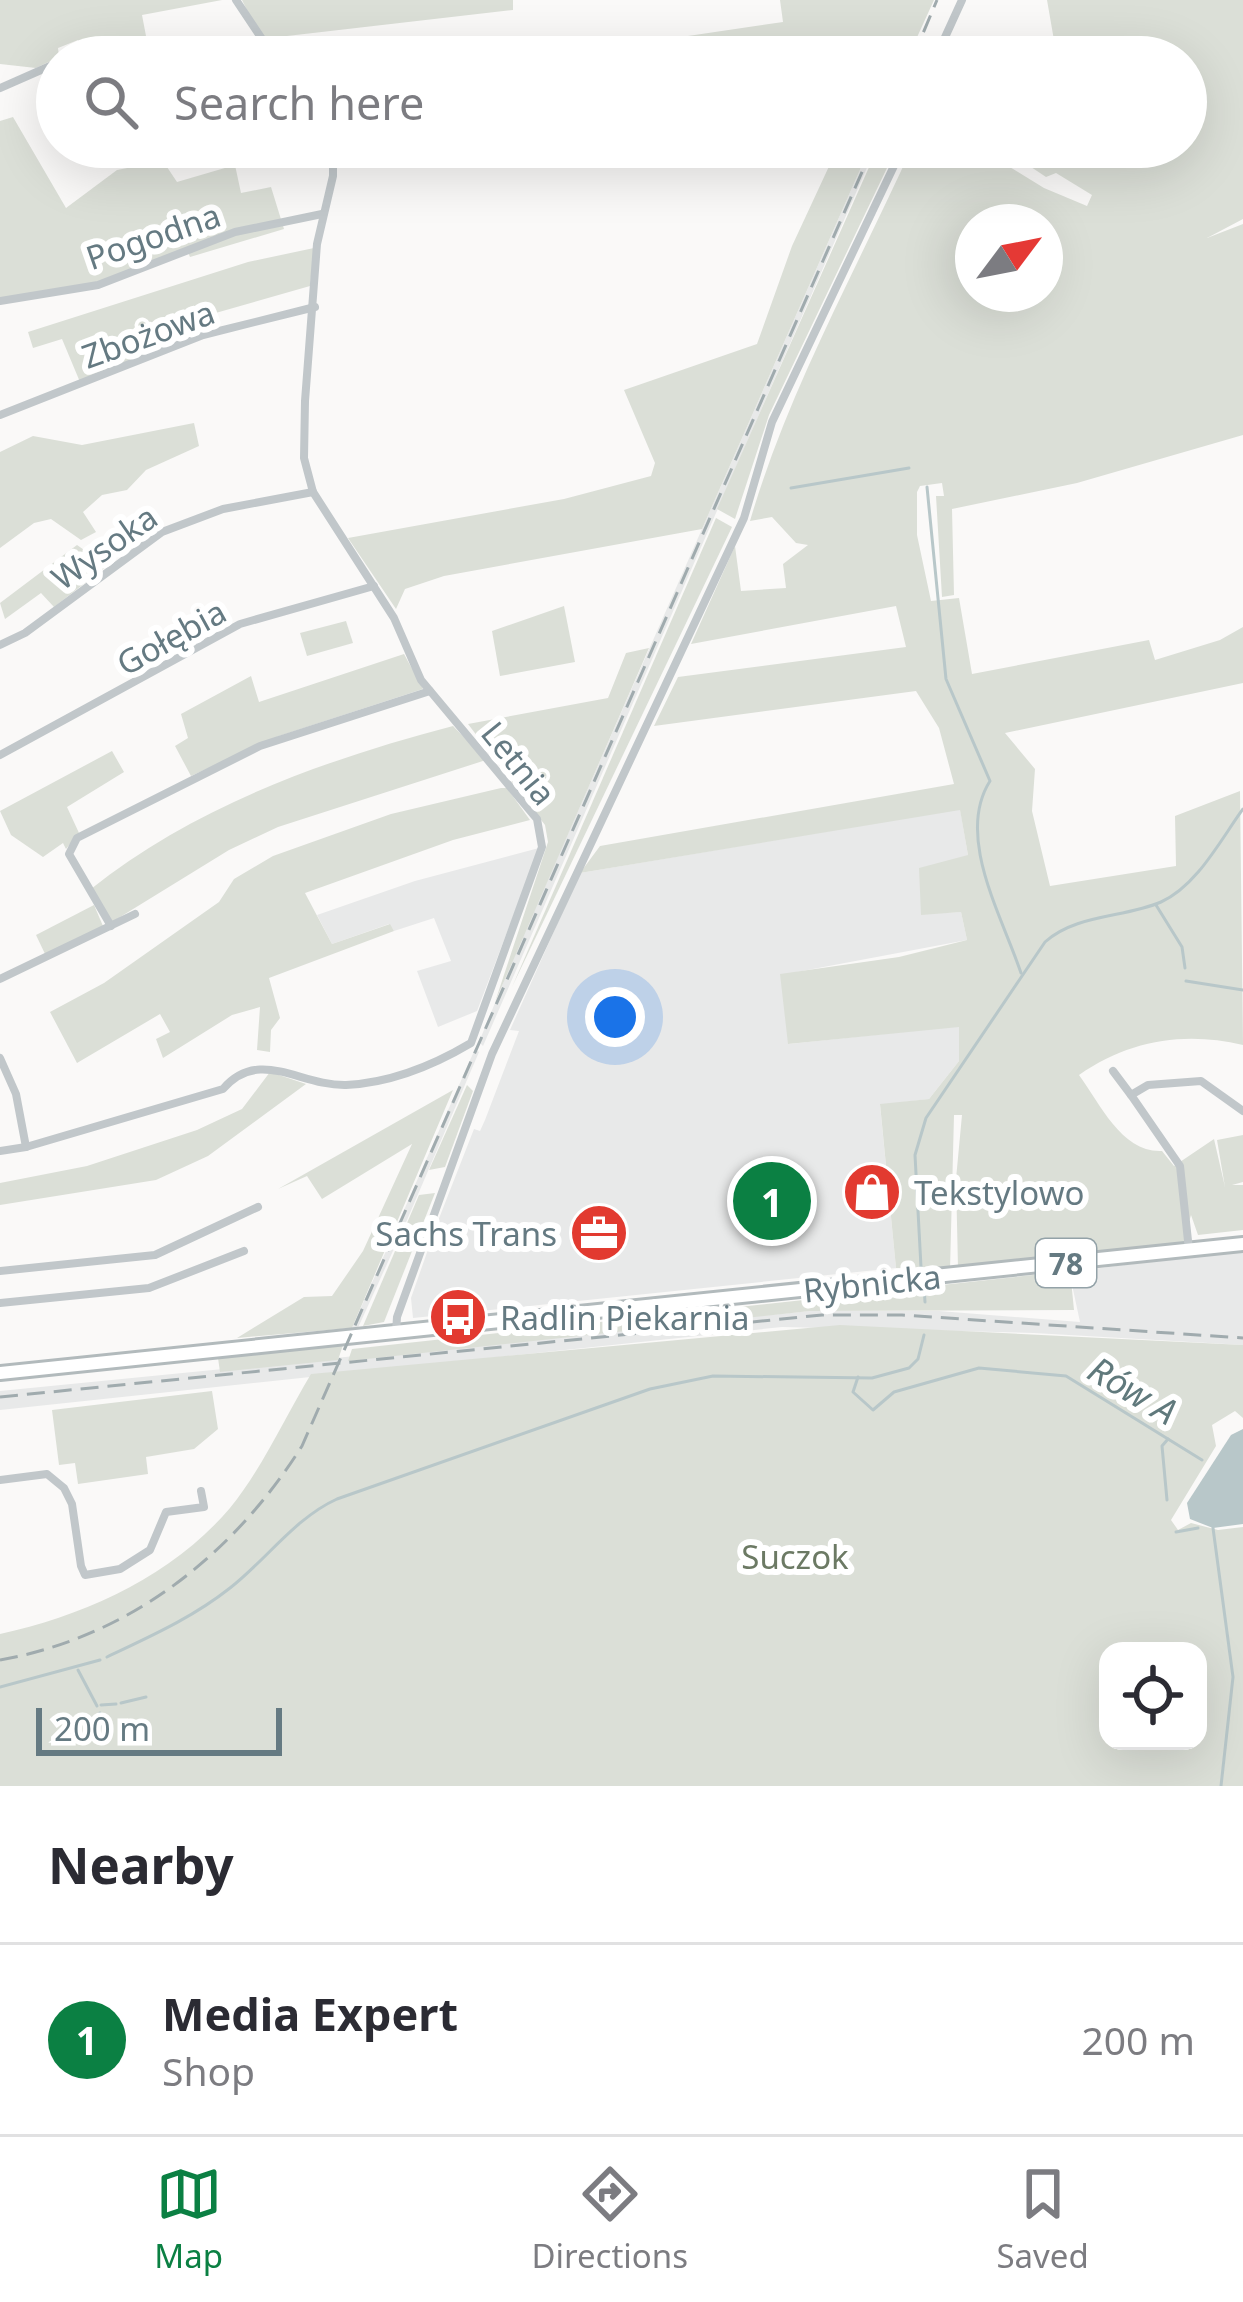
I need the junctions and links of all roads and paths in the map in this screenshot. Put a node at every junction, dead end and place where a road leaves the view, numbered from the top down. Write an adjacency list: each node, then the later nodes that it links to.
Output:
1 (236, 0): 3 (street)
2 (962, 0): 4 (street)
3 (260, 36)
4 (946, 36)
5 (36, 72): 6 (street)
6 (0, 88)
7 (333, 168): 9 (street, Letnia)
8 (893, 168): 22 (street, Letnia)
9 (322, 214): 10 (street, Pogodna); 11 (street, Letnia)
10 (0, 301)
11 (315, 307): 12 (street, Zbożowa); 13 (street, Letnia)
12 (0, 415)
13 (313, 492): 14 (street, Letnia); 15 (street, Wysoka)
14 (374, 586): 16 (street, Letnia); 17 (street, Gołębia)
15 (0, 645)
16 (430, 691): 19 (street); 21 (street, Letnia)
17 (0, 754)
18 (135, 914): 19 (street)
19 (111, 926): 20 (street)
20 (0, 980)
21 (471, 1043): 22 (street); 27 (street)
22 (492, 1054): 35 (street, Letnia)
23 (0, 1058): 27 (street)
24 (1113, 1071): 25 (street)
25 (1131, 1096): 26 (street); 31 (street)
26 (1243, 1111)
27 (26, 1147): 28 (street)
28 (0, 1151)
29 (258, 1207): 33 (street)
30 (1243, 1244): 31 (main road, Rybnicka / 78)
31 (1189, 1250): 35 (main road, Rybnicka / 78)
32 (244, 1251): 34 (street)
33 (0, 1271)
34 (0, 1303)
35 (396, 1332): 36 (main road, Rybnicka / 78)
36 (0, 1373)
37 (0, 1480): 38 (street)
38 (201, 1491)

